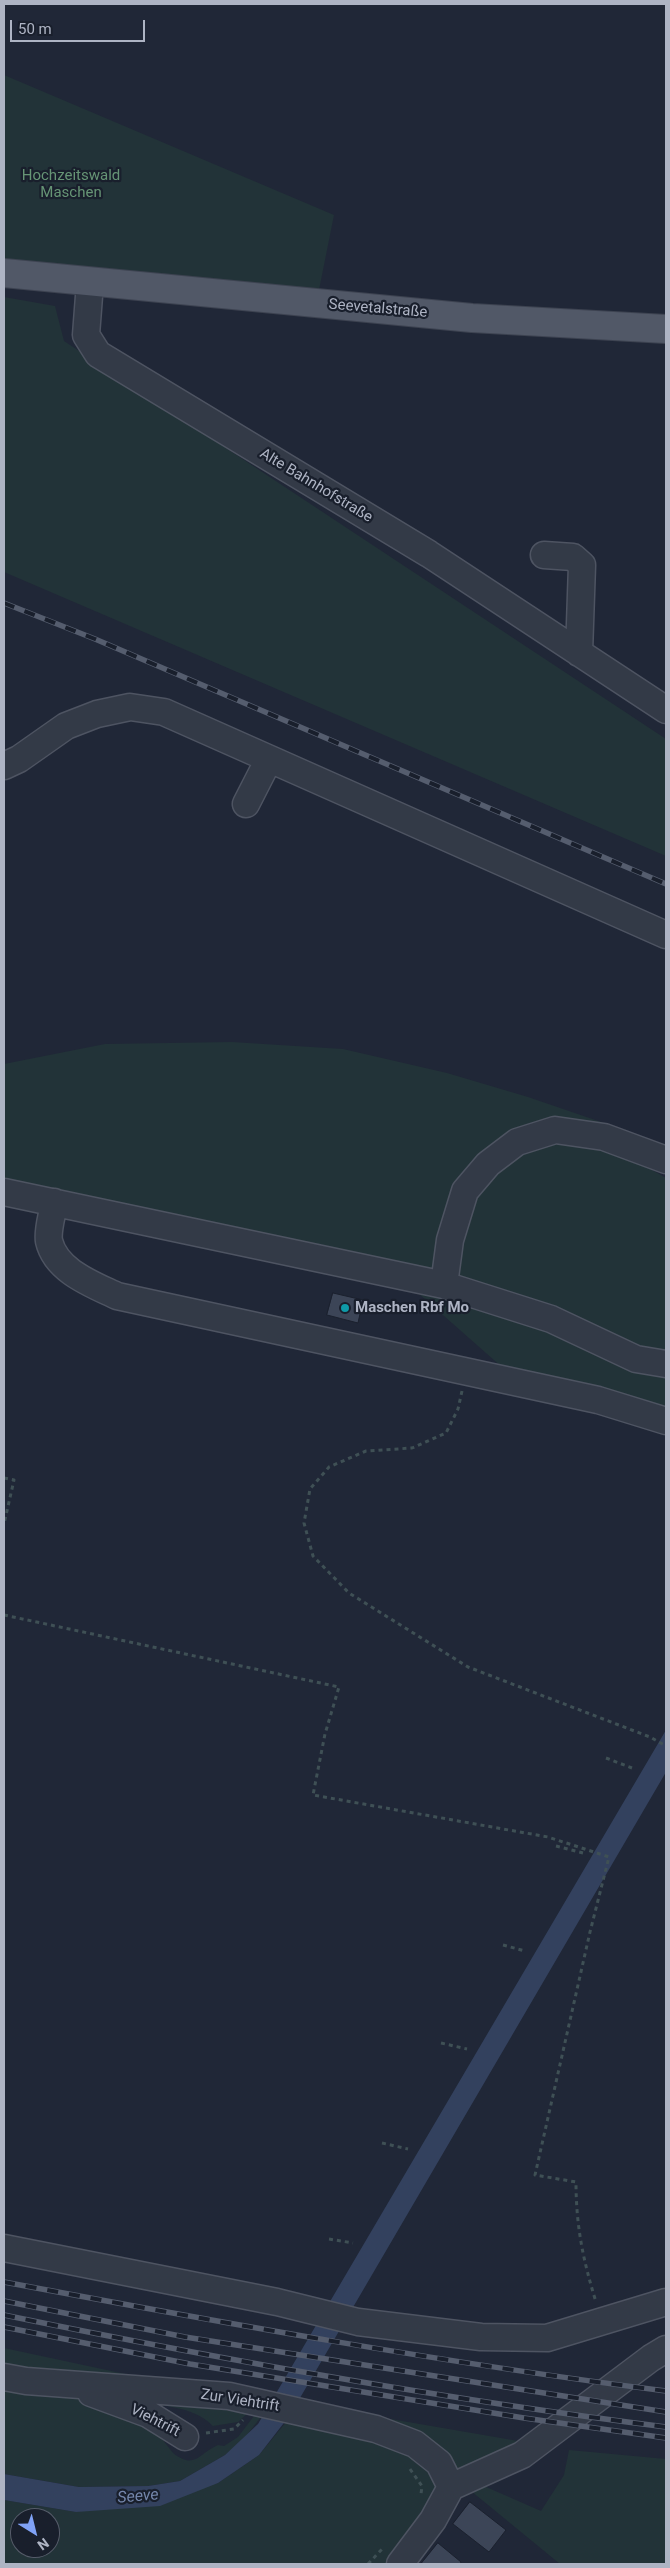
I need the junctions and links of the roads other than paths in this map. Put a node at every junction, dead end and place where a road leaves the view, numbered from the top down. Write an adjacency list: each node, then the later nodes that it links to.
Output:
1 (4, 273): 2 (main road)
2 (90, 282): 3 (main road, Seevetalstraße); 5 (street, Alte Bahnhofstraße)
3 (666, 329)
4 (544, 555): 5 (street)
5 (579, 653): 6 (street, Alte Bahnhofstraße)
6 (666, 710)
7 (269, 759): 8 (street); 9 (street); 10 (street)
8 (4, 766)
9 (246, 804)
10 (666, 935)
11 (666, 1160): 14 (street)
12 (4, 1192): 13 (street)
13 (54, 1202): 14 (street); 16 (street)
14 (444, 1285): 15 (street)
15 (666, 1364)
16 (666, 1421)
17 (4, 2248): 18 (street)
18 (666, 2302)
19 (666, 2349): 23 (street)
20 (4, 2377): 21 (street, Zur Viehtrift)
21 (82, 2384): 22 (street, Viehtrift); 23 (street, Zur Viehtrift)
22 (185, 2437)
23 (451, 2487): 24 (street)
24 (394, 2553)

